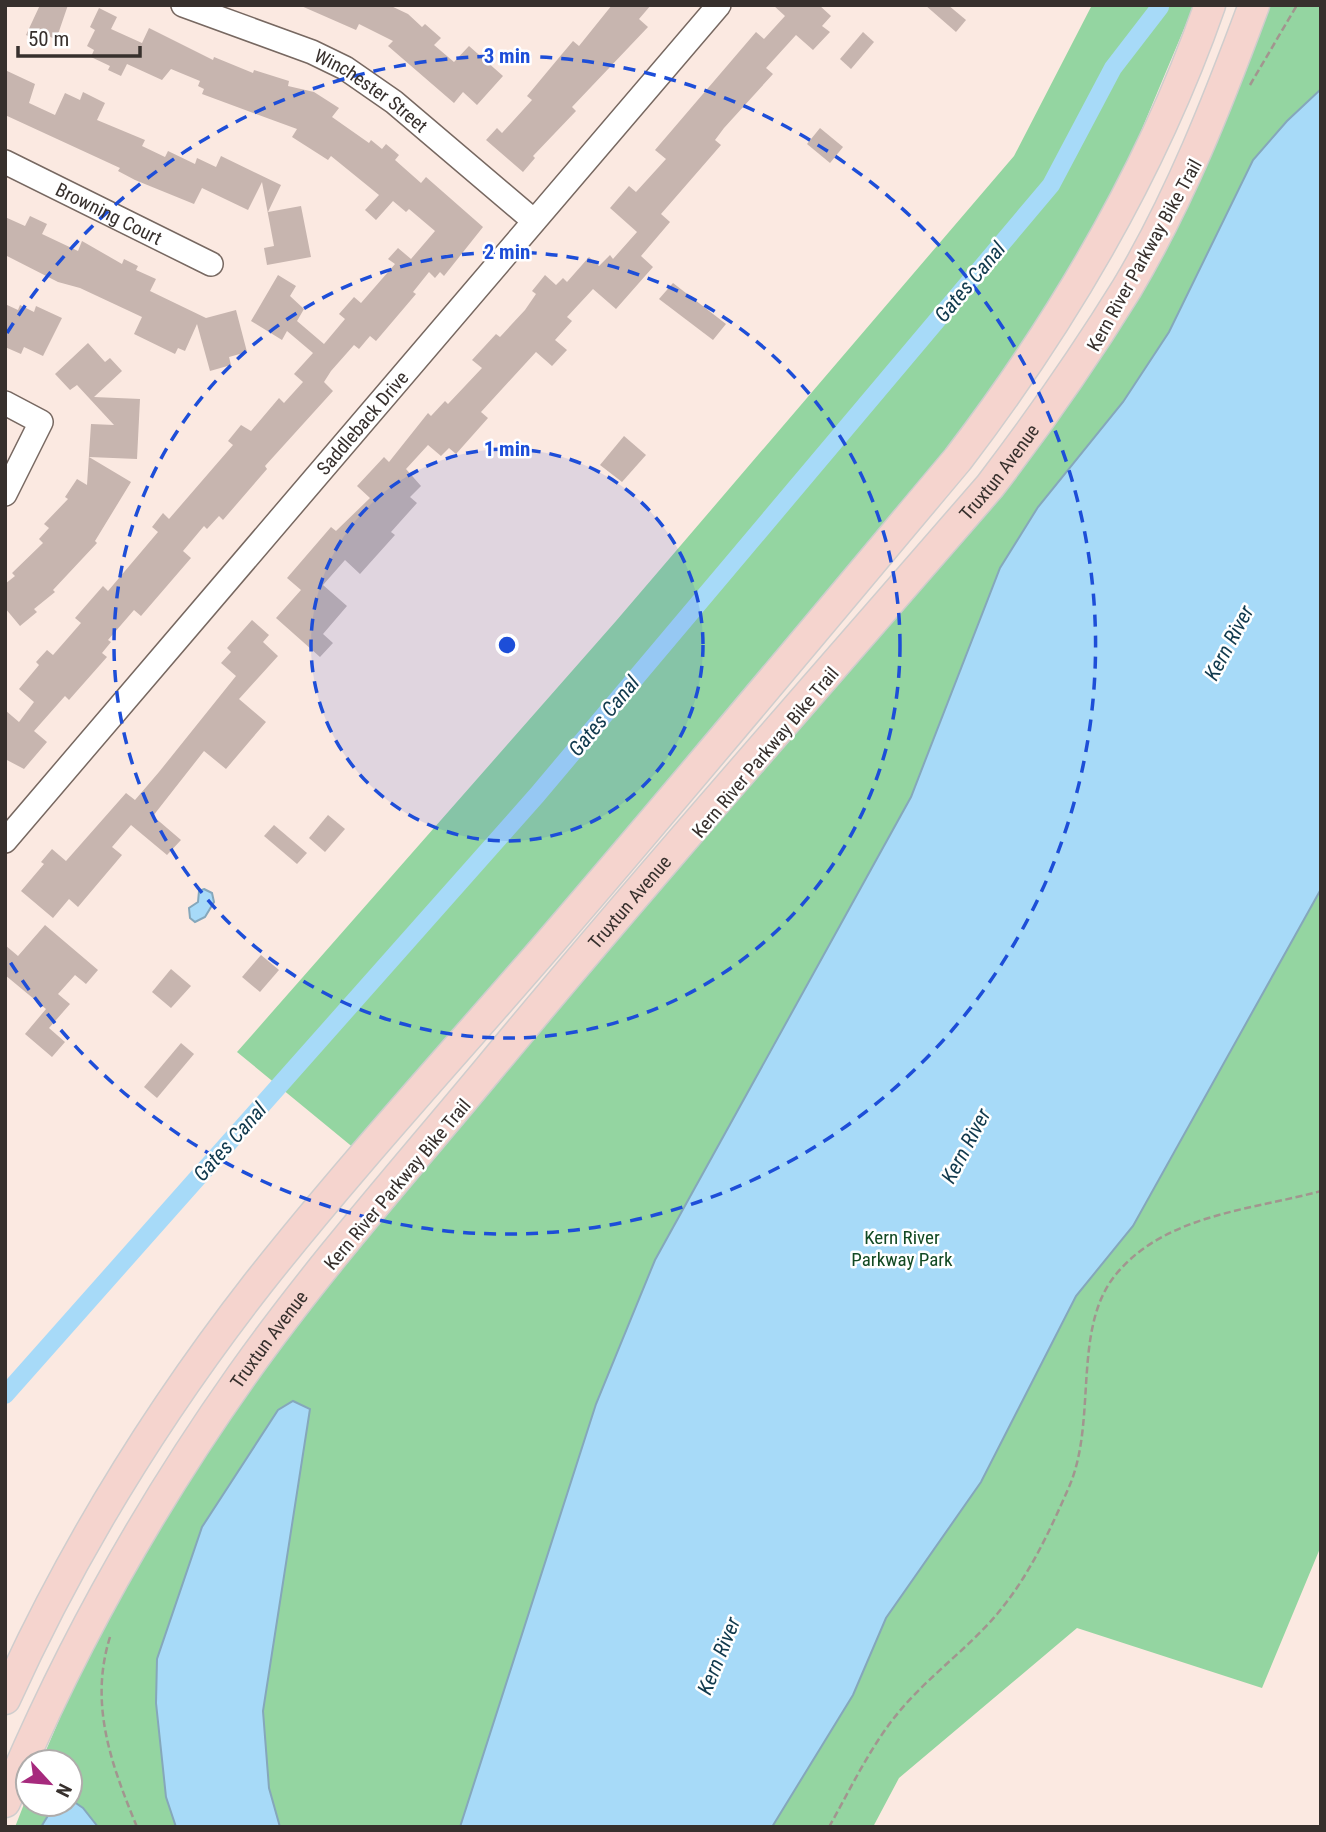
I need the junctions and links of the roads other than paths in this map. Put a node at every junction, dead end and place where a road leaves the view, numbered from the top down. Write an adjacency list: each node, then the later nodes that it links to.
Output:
1 (183, 5): 6 (street, Winchester Street)
2 (719, 5): 6 (street, Saddleback Drive)
3 (1210, 5): 11 (main road, Truxtun Avenue)
4 (1254, 5): 12 (main road, Truxtun Avenue)
5 (5, 162): 7 (street, Browning Court)
6 (534, 221): 10 (street, Saddleback Drive)
7 (211, 264)
8 (5, 403): 9 (street)
9 (5, 494)
10 (8, 831)
11 (5, 1699)
12 (5, 1802)

